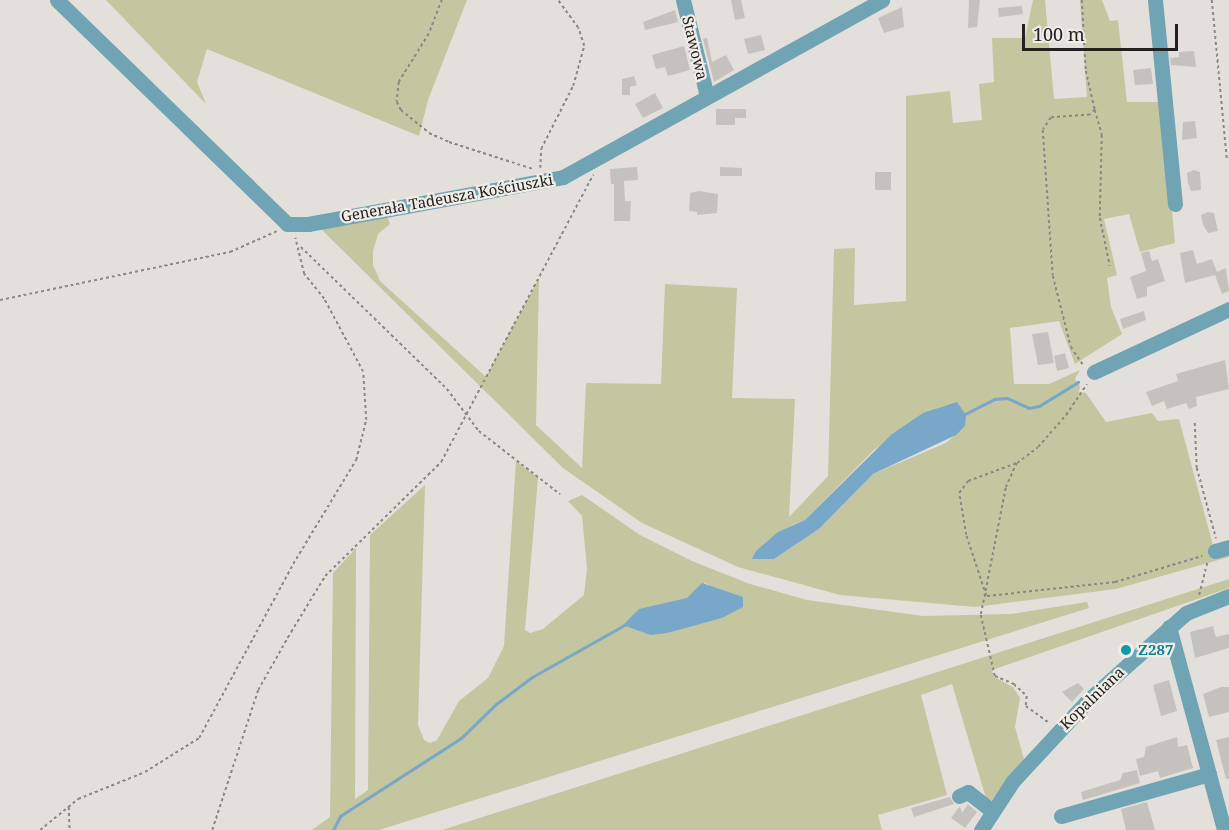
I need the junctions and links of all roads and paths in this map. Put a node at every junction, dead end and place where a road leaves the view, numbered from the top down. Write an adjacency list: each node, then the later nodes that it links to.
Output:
1 (57, 0): 14 (street)
2 (442, 0): 3 (path)
3 (558, 0)
4 (683, 0): 9 (street, Stawowa)
5 (882, 0): 9 (street, Generała Tadeusza Kościuszki)
6 (1082, 0): 10 (path)
7 (1155, 0): 13 (street)
8 (1212, 0): 11 (path)
9 (706, 96): 14 (street, Generała Tadeusza Kościuszki)
10 (1095, 110): 16 (path); 19 (path)
11 (1227, 158)
12 (598, 168): 20 (path)
13 (1175, 204)
14 (287, 224): 15 (path); 17 (path)
15 (300, 247): 20 (path); 32 (path)
16 (1110, 266)
17 (0, 300)
18 (1229, 309): 19 (street)
19 (1094, 372): 22 (path)
20 (468, 416): 23 (path); 37 (path)
21 (1195, 423): 24 (path)
22 (1017, 463): 25 (path); 25 (path)
23 (560, 494)
24 (1219, 550): 25 (path); 27 (path)
25 (986, 596): 29 (path)
26 (1229, 596): 27 (street, Kopalniana)
27 (1200, 604): 28 (street, Kopalniana)
28 (1169, 627): 29 (street, Kopalniana); 30 (street)
29 (1057, 732): 33 (street, Kopalniana)
30 (1209, 774): 34 (street); 39 (street)
31 (959, 796): 33 (street)
32 (69, 807): 35 (path); 36 (path)
33 (992, 812): 38 (street, Kopalniana)
34 (1061, 816)
35 (40, 830)
36 (70, 830)
37 (212, 830)
38 (981, 830)
39 (1224, 830)

